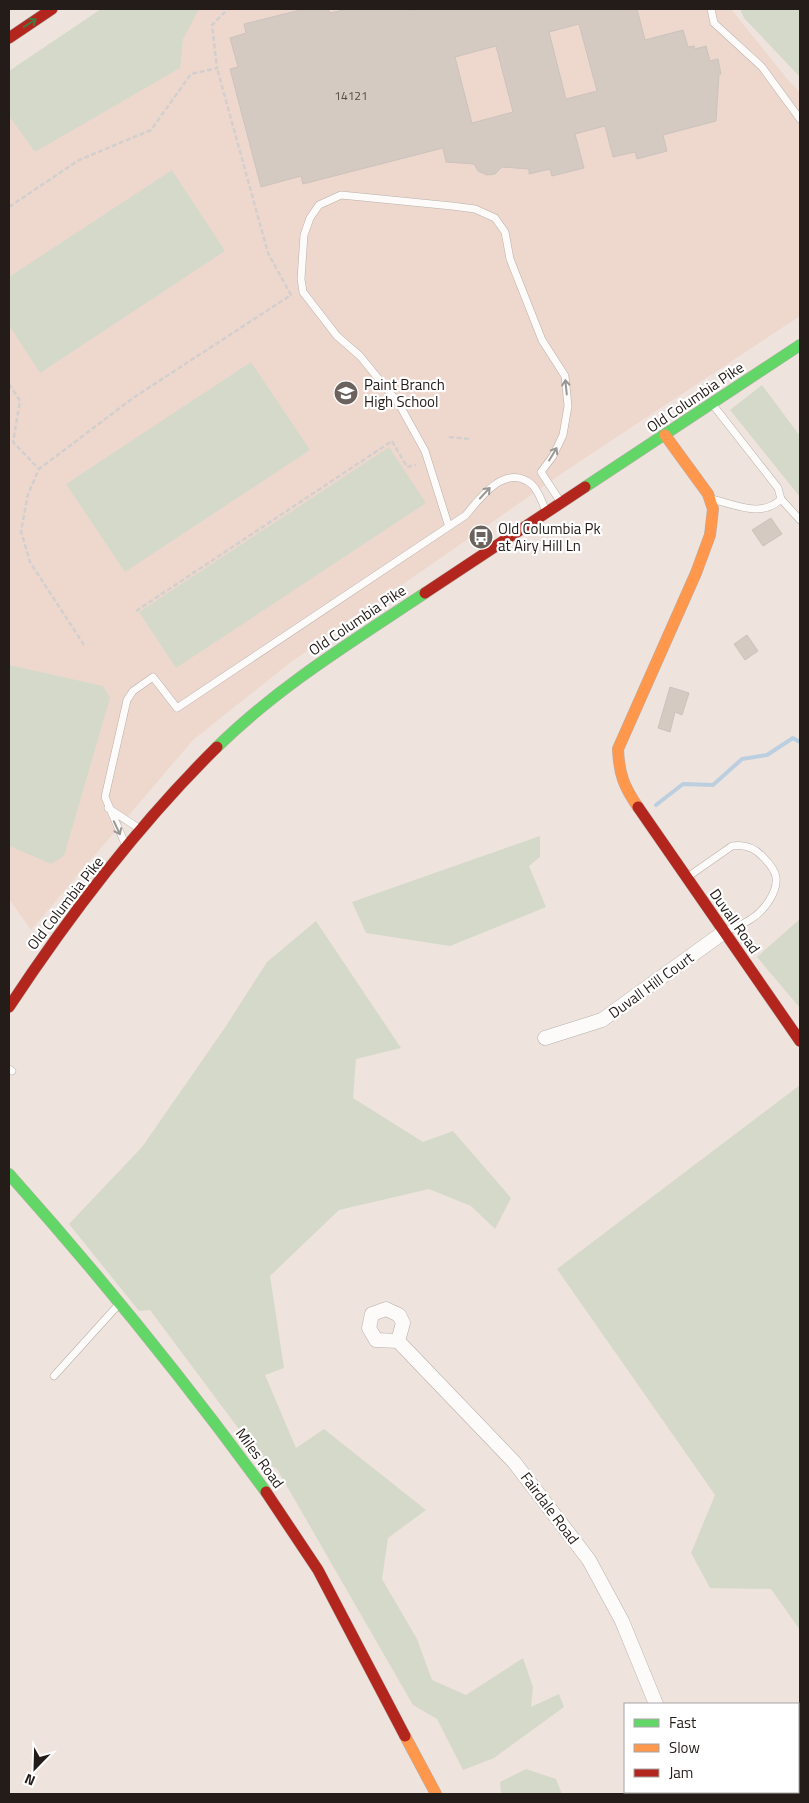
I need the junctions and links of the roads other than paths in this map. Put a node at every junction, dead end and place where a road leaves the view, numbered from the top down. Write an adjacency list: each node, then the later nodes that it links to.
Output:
1 (52, 9): 3 (main road, one-way to 1)
2 (711, 9): 4 (lane)
3 (9, 38)
4 (800, 119)
5 (800, 345): 6 (main road, Old Columbia Pike)
6 (712, 404): 7 (main road, Old Columbia Pike); 9 (lane)
7 (665, 435): 8 (main road); 10 (main road, Old Columbia Pike)
8 (709, 498): 9 (lane); 17 (main road, Duvall Road)
9 (782, 499): 12 (lane)
10 (560, 502): 11 (main road, Old Columbia Pike); 13 (lane, one-way to 13)
11 (546, 511): 13 (lane, one-way to 11); 15 (main road, Old Columbia Pike)
12 (800, 520)
13 (448, 524): 14 (lane)
14 (108, 807): 15 (lane); 16 (lane, one-way to 16)
15 (142, 830): 16 (main road, Old Columbia Pike)
16 (128, 848): 19 (main road, Old Columbia Pike)
17 (686, 878): 18 (main road, Duvall Road); 18 (lane)
18 (724, 932): 20 (street, Duvall Hill Court); 21 (main road, Duvall Road)
19 (9, 1007)
20 (545, 1038)
21 (800, 1041)
22 (9, 1174): 23 (main road, Miles Road)
23 (119, 1303): 25 (lane); 27 (main road, Miles Road)
24 (398, 1341): 26 (street, Fairdale Road)
25 (54, 1376)
26 (656, 1703)
27 (436, 1794)

